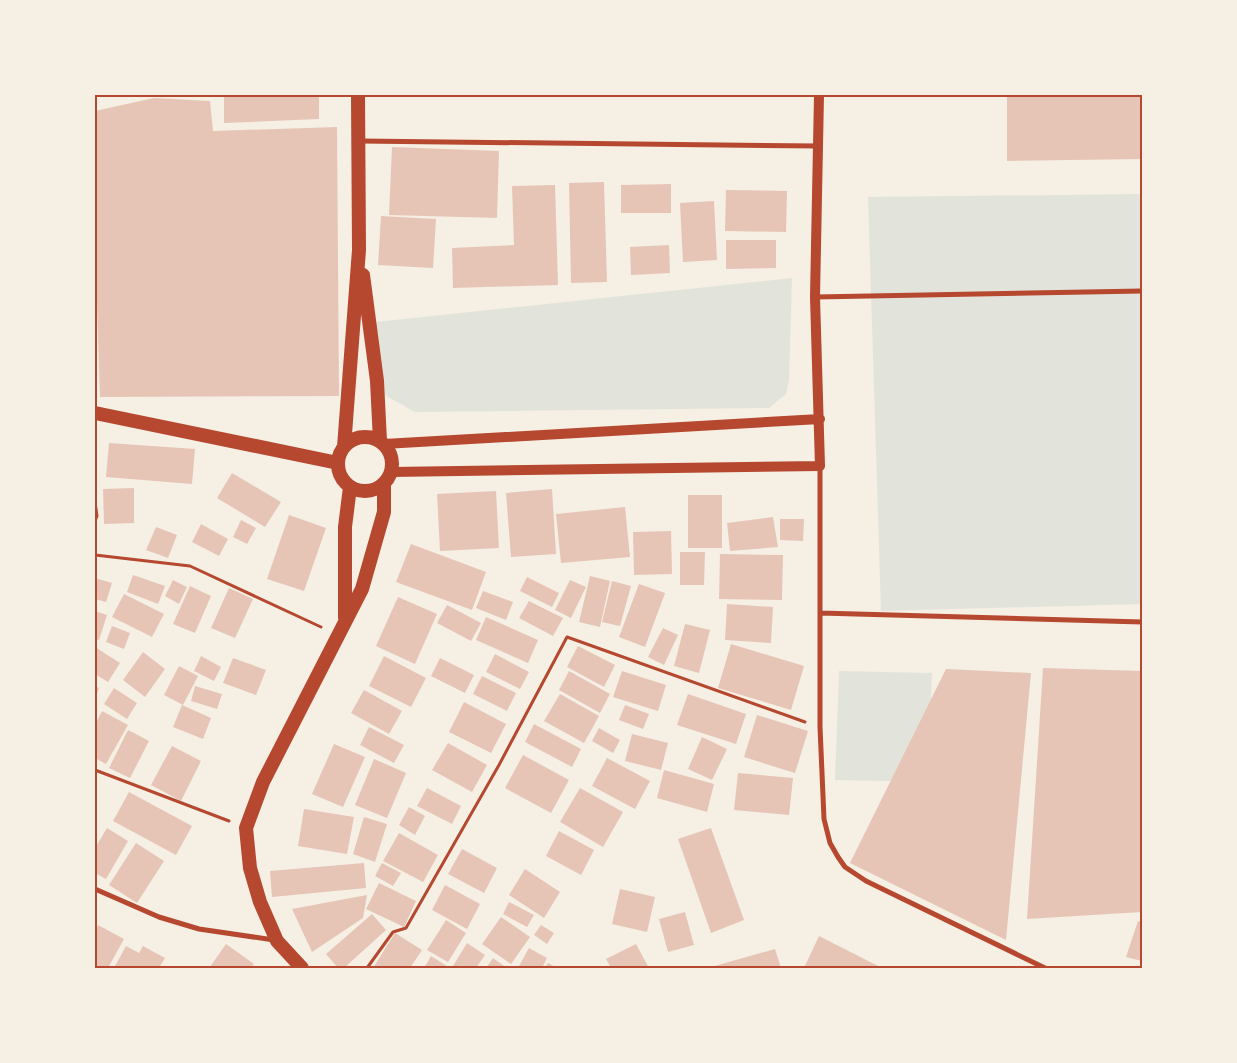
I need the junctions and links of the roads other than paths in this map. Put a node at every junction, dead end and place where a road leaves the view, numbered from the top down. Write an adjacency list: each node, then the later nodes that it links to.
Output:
1 (358, 95): 3 (highway)
2 (819, 95): 4 (main road)
3 (359, 141): 4 (street); 5 (highway)
4 (819, 146): 7 (main road)
5 (359, 250): 10 (highway); 11 (highway)
6 (1142, 290): 7 (street)
7 (815, 297): 9 (main road)
8 (95, 413): 12 (highway)
9 (820, 419): 10 (main road); 13 (main road)
10 (382, 443): 11 (highway); 14 (highway)
11 (344, 447): 12 (highway)
12 (338, 463): 15 (highway)
13 (820, 466): 14 (main road); 16 (street)
14 (387, 478): 15 (highway); 17 (highway)
15 (350, 487): 17 (highway)
16 (820, 613): 18 (street); 22 (street)
17 (345, 621): 20 (highway)
18 (1142, 622)
19 (95, 889): 20 (street)
20 (277, 941): 21 (highway)
21 (302, 968)
22 (1046, 968)

